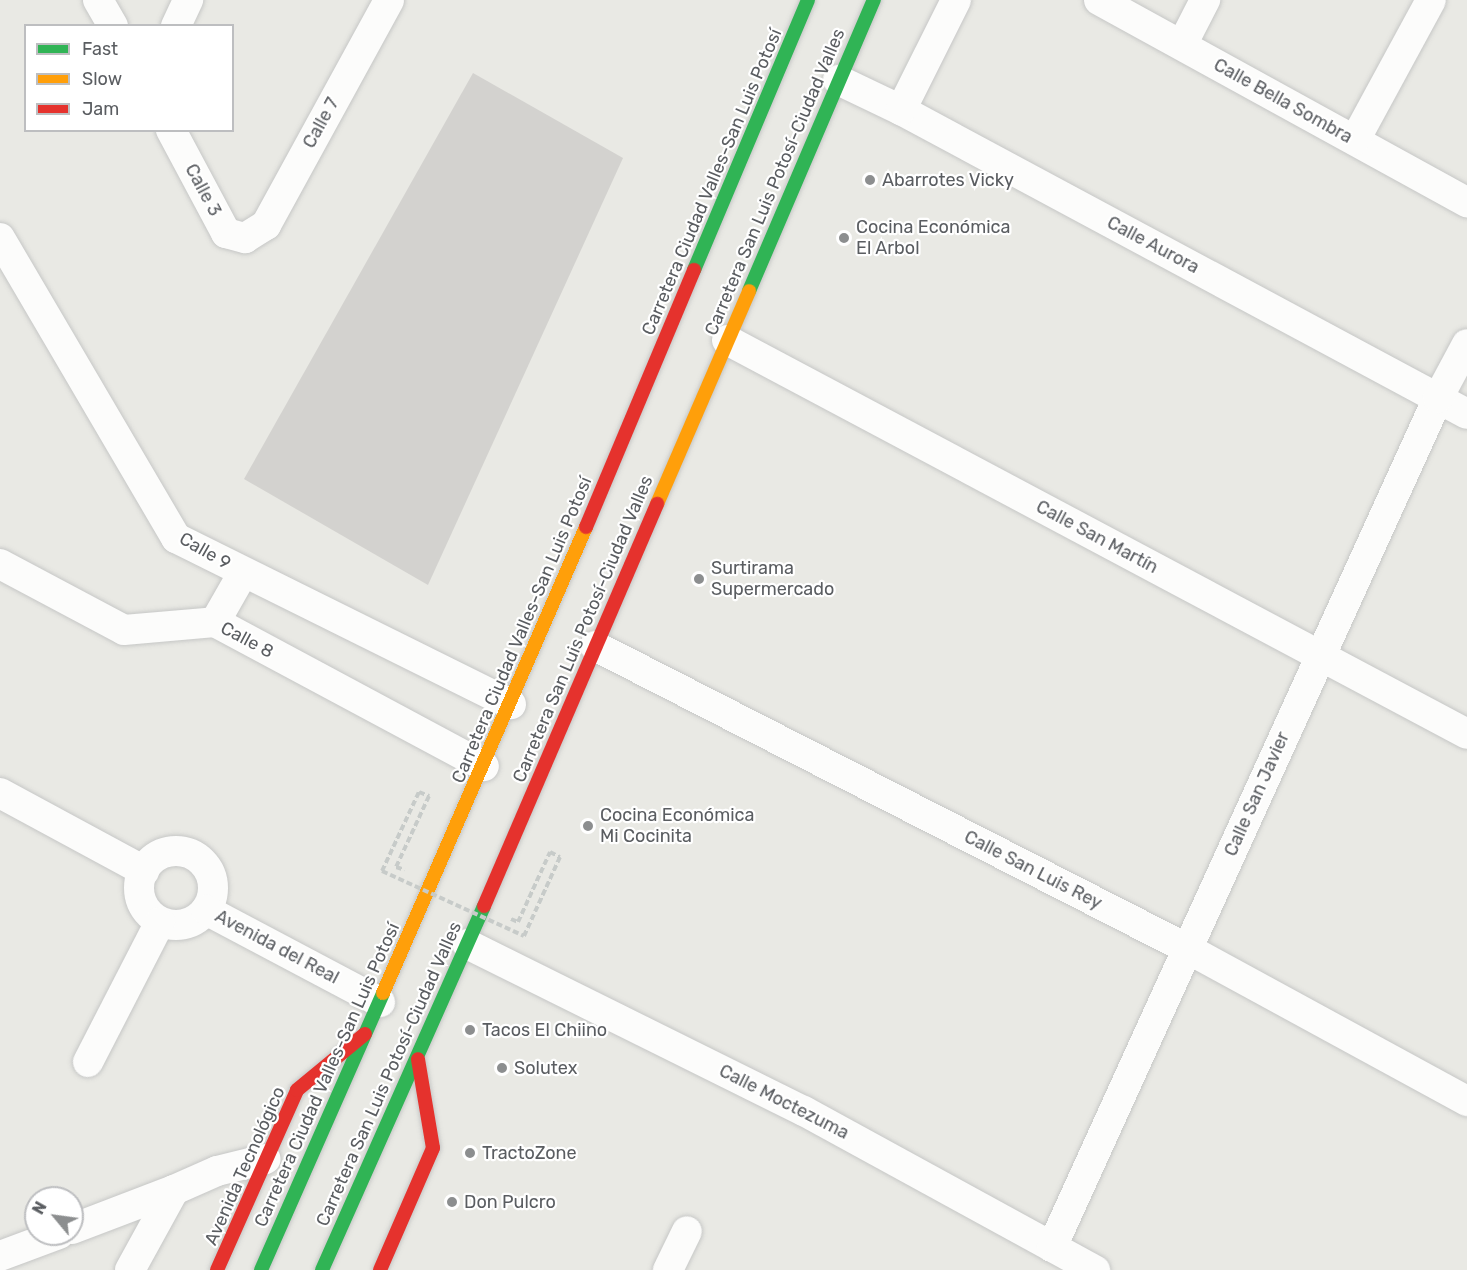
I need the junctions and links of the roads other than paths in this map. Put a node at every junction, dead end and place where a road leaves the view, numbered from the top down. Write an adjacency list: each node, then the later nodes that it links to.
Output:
1 (99, 0): 10 (street)
2 (188, 0): 11 (street)
3 (389, 0): 19 (street, Calle 7)
4 (808, 0): 29 (main road, Carretera Ciudad Valles-San Luis Potosí)
5 (874, 0): 13 (main road, Carretera San Luis Potosí-Ciudad Valles)
6 (956, 0): 14 (street)
7 (1099, 0): 12 (street, Calle Bella Sombra)
8 (1205, 0): 12 (street)
9 (1431, 0): 16 (street)
10 (112, 24)
11 (177, 24)
12 (1182, 45): 16 (street, Calle Bella Sombra)
13 (838, 80): 14 (street, Calle Aurora); 20 (main road, Carretera San Luis Potosí-Ciudad Valles)
14 (902, 110): 22 (street, Calle Aurora)
15 (172, 132): 19 (street, Calle 3)
16 (1354, 140): 17 (street, Calle Bella Sombra)
17 (1467, 202)
18 (0, 238): 25 (street, Calle 9)
19 (245, 238)
20 (727, 340): 27 (main road, Carretera San Luis Potosí-Ciudad Valles); 28 (street, Calle San Martín)
21 (1467, 344): 22 (street, Calle San Javier)
22 (1438, 398): 23 (street, Calle Aurora); 28 (street, Calle San Javier)
23 (1467, 414)
24 (0, 564): 26 (street, Calle 8)
25 (243, 573): 26 (street); 29 (street, Calle 9)
26 (215, 622): 31 (street, Calle 8)
27 (595, 646): 36 (main road, Carretera San Luis Potosí-Ciudad Valles); 37 (street, Calle San Luis Rey)
28 (1320, 656): 30 (street, Calle San Martín); 37 (street, Calle San Javier)
29 (511, 704): 31 (main road, Carretera Ciudad Valles-San Luis Potosí)
30 (1467, 734)
31 (484, 766): 38 (main road, Carretera Ciudad Valles-San Luis Potosí)
32 (0, 793): 33 (street)
33 (144, 871): 34 (street, Avenida del Real); 35 (street)
34 (206, 910): 35 (street, Avenida del Real); 38 (street, Avenida del Real)
35 (160, 922): 41 (street)
36 (467, 944): 40 (main road, Carretera San Luis Potosí-Ciudad Valles); 48 (street, Calle Moctezuma)
37 (1188, 949): 42 (street, Calle San Luis Rey); 48 (street, Calle San Javier)
38 (380, 1002): 39 (main road, Carretera Ciudad Valles-San Luis Potosí)
39 (365, 1034): 43 (main road, Avenida Tecnológico); 52 (main road, Carretera Ciudad Valles-San Luis Potosí)
40 (418, 1059): 53 (main road, Carretera San Luis Potosí-Ciudad Valles); 54 (main road)
41 (88, 1062)
42 (1467, 1101)
43 (266, 1159): 44 (street); 51 (main road, Avenida Tecnológico)
44 (174, 1190): 45 (street); 50 (street)
45 (84, 1224)
46 (687, 1231): 55 (street)
47 (27, 1246): 49 (street)
48 (1052, 1247): 56 (street, Calle Moctezuma)
49 (0, 1256)
50 (130, 1270)
51 (217, 1270)
52 (261, 1270)
53 (322, 1270)
54 (380, 1270)
55 (668, 1270)
56 (1095, 1270)

